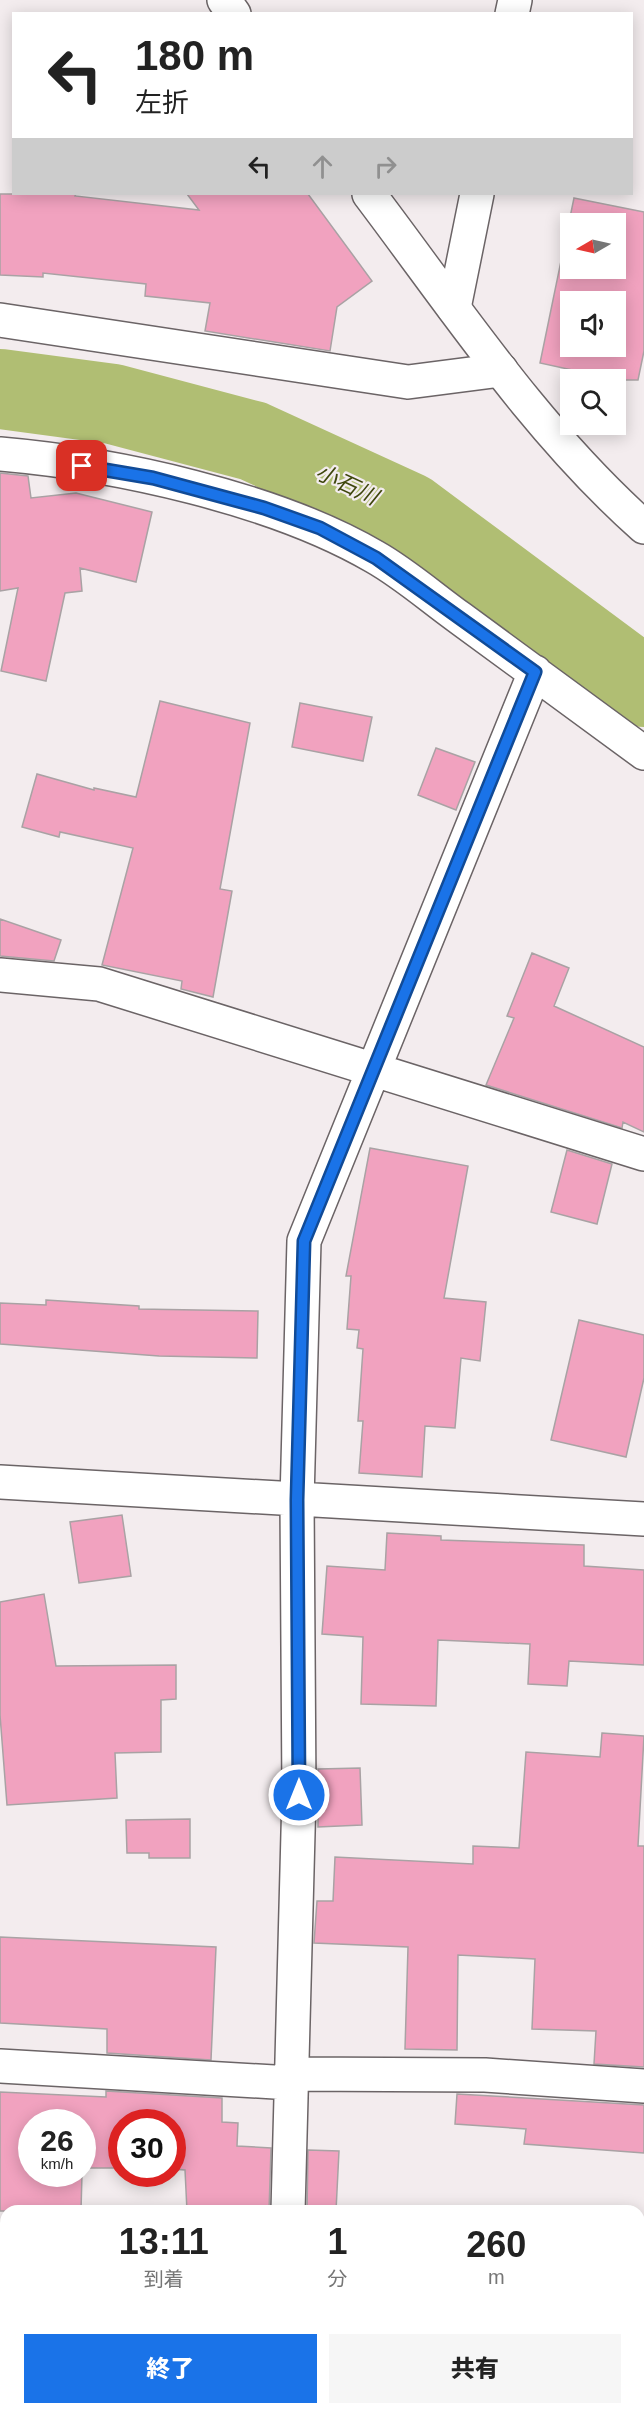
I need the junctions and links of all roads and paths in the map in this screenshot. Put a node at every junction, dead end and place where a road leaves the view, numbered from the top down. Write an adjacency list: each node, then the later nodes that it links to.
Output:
1 (370, 195): 3 (street)
2 (477, 195): 3 (street)
3 (454, 308): 5 (street)
4 (0, 320): 5 (street)
5 (501, 370): 7 (street)
6 (0, 454): 8 (street)
7 (644, 527)
8 (535, 672): 9 (street); 11 (street)
9 (644, 753)
10 (0, 975): 11 (street)
11 (373, 1070): 12 (street); 14 (street)
12 (644, 1154)
13 (0, 1482): 14 (street)
14 (297, 1500): 15 (street); 17 (street)
15 (644, 1519)
16 (0, 2066): 17 (street)
17 (291, 2079): 18 (street); 19 (street)
18 (644, 2086)
19 (288, 2205)

